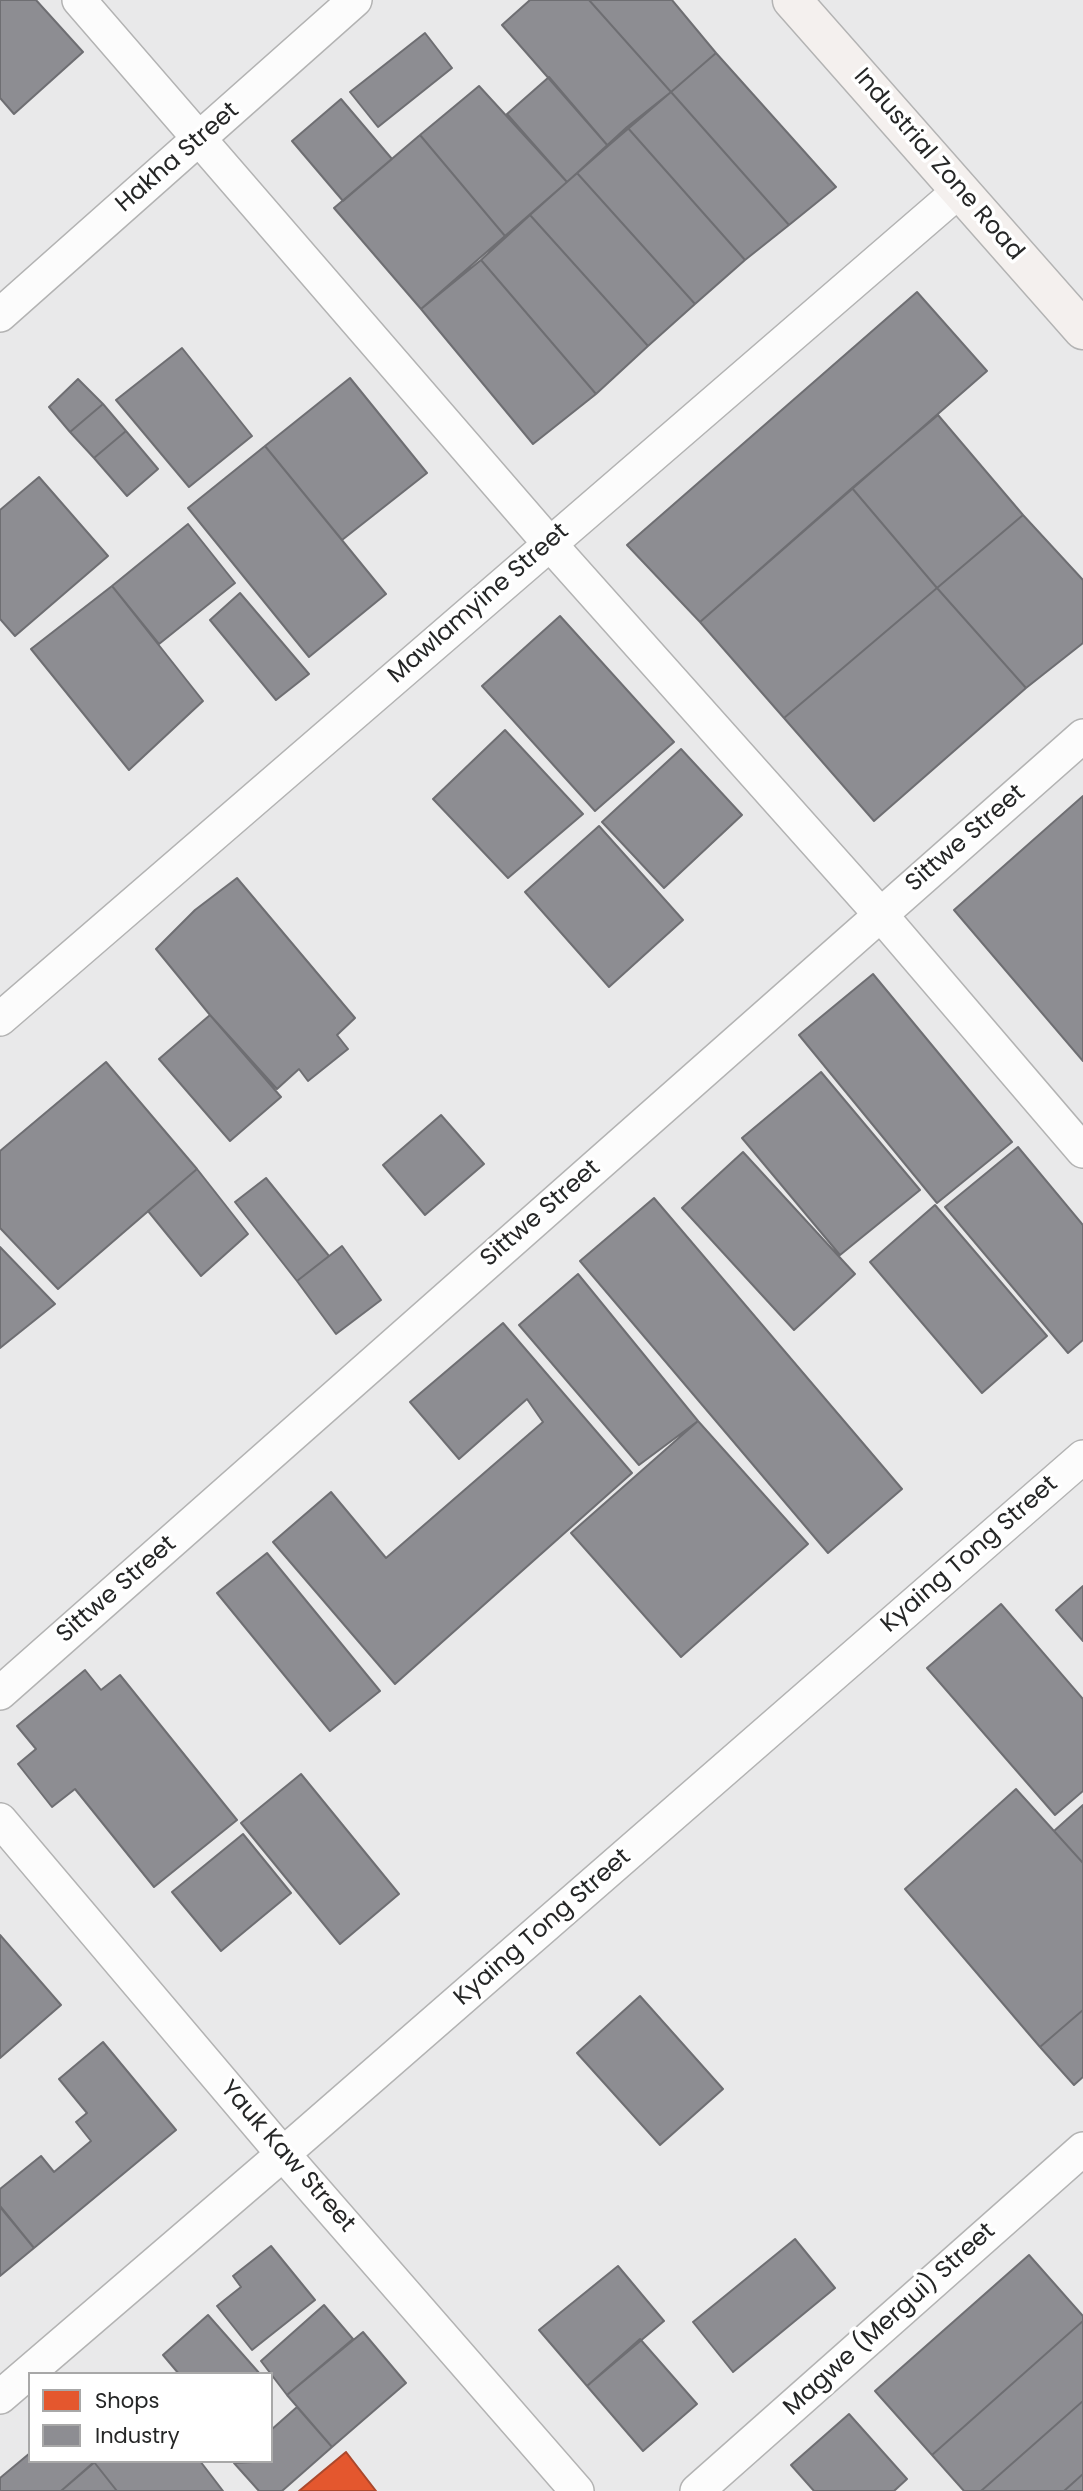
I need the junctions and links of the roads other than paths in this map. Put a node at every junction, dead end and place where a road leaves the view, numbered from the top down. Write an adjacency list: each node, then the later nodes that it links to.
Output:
1 (79, 0): 4 (street)
2 (355, 0): 4 (street, Hakha Street)
3 (792, 0): 5 (street, Industrial Zone Road)
4 (200, 139): 6 (street, Hakha Street); 8 (street)
5 (960, 190): 7 (street, Industrial Zone Road); 8 (street, Mawlamyine Street)
6 (0, 315)
7 (1083, 330)
8 (549, 543): 10 (street); 11 (street, Mawlamyine Street)
9 (1083, 736): 10 (street, Sittwe Street)
10 (880, 914): 12 (street); 14 (street, Sittwe Street)
11 (0, 1019)
12 (1083, 1152)
13 (1083, 1457): 17 (street, Kyaing Tong Street)
14 (0, 1693)
15 (0, 1821): 17 (street, Yauk Kaw Street)
16 (1083, 2149): 22 (street, Magwe (Mergui) Street)
17 (283, 2154): 18 (street, Kyaing Tong Street); 21 (street, Yauk Kaw Street)
18 (29, 2372)
19 (28, 2373): 20 (street, Kyaing Tong Street)
20 (0, 2397)
21 (578, 2491)
22 (697, 2491)

